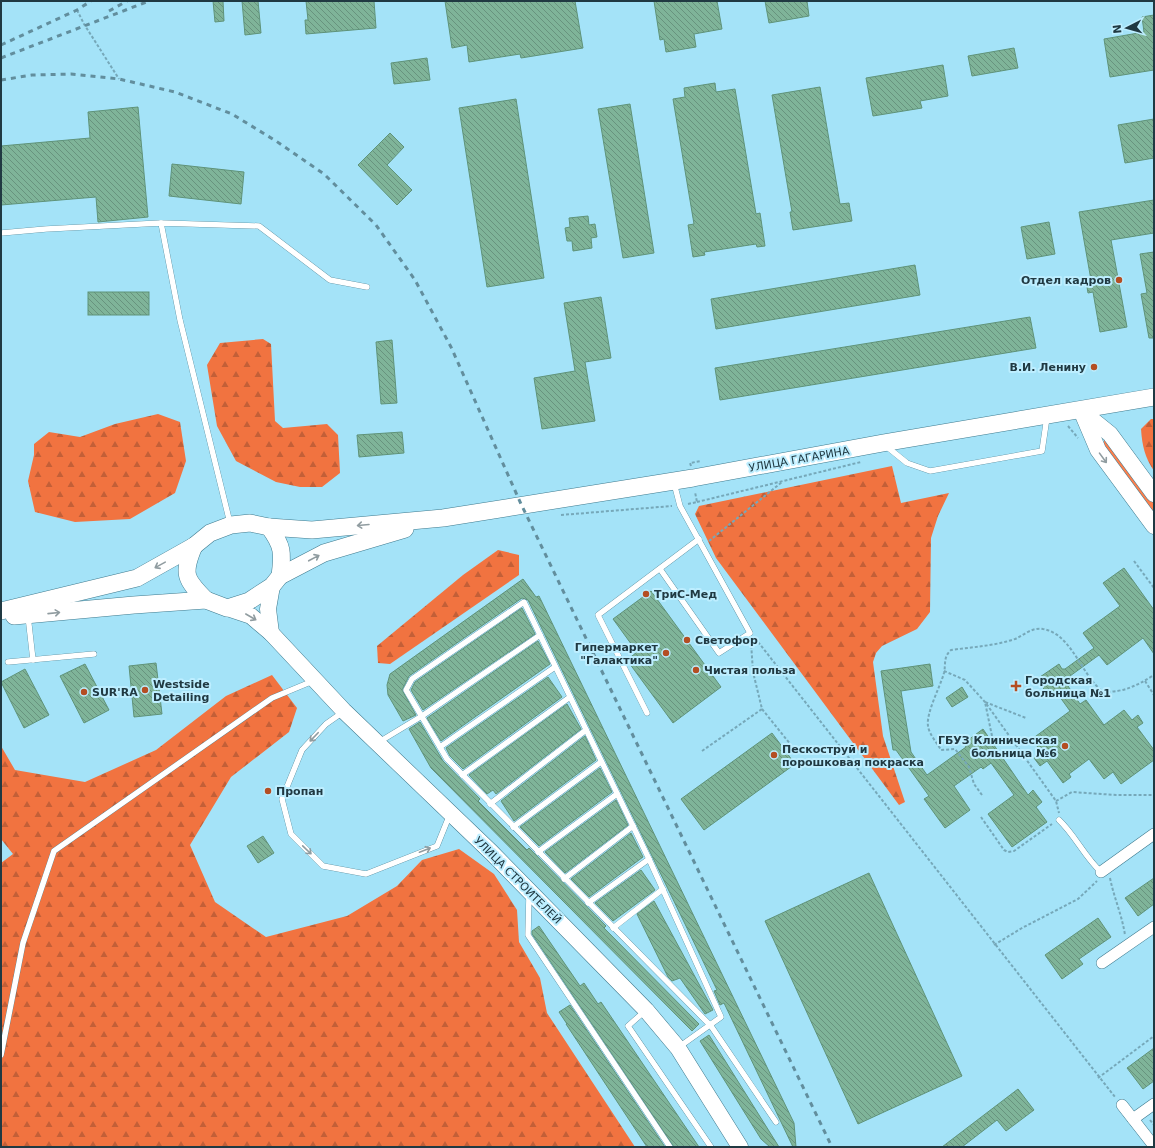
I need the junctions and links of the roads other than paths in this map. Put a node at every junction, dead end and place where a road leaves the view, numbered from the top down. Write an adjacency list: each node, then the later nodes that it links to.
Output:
1 (161, 223): 2 (lane); 3 (lane); 12 (lane)
2 (1, 233)
3 (367, 287)
4 (1154, 397): 5 (main road, УЛИЦА ГАГАРИНА)
5 (1083, 416): 6 (main road, УЛИЦА ГАГАРИНА); 7 (main road)
6 (1046, 422): 8 (main road, УЛИЦА ГАГАРИНА); 8 (lane)
7 (1096, 432): 10 (main road); 13 (main road, one-way to 13)
8 (883, 443): 9 (main road, УЛИЦА ГАГАРИНА)
9 (674, 481): 11 (main road, УЛИЦА ГАГАРИНА); 15 (lane)
10 (1154, 494)
11 (443, 518): 14 (main road, one-way to 14); 18 (main road, one-way to 11)
12 (231, 525): 14 (main road); 16 (main road)
13 (1154, 526)
14 (269, 527): 18 (main road)
15 (699, 539): 17 (lane); 17 (lane)
16 (194, 546): 19 (main road); 21 (main road, one-way to 21)
17 (660, 569): 33 (lane)
18 (276, 581): 20 (main road); 24 (main road)
19 (206, 600): 20 (main road); 22 (main road, one-way to 19)
20 (227, 608): 24 (main road, УЛИЦА СТРОИТЕЛЕЙ, one-way to 24)
21 (1, 611)
22 (28, 616): 23 (main road); 27 (lane)
23 (1, 617)
24 (271, 633): 30 (main road, УЛИЦА СТРОИТЕЛЕЙ)
25 (540, 635): 29 (lane); 34 (lane); 34 (lane)
26 (94, 654): 27 (lane)
27 (33, 660): 28 (lane)
28 (8, 662)
29 (555, 667): 31 (lane); 37 (lane)
30 (315, 680): 32 (main road, УЛИЦА СТРОИТЕЛЕЙ); 60 (lane)
31 (570, 697): 35 (lane); 39 (lane)
32 (344, 711): 36 (main road, УЛИЦА СТРОИТЕЛЕЙ); 42 (lane, one-way to 42)
33 (647, 713)
34 (422, 716): 36 (lane); 37 (lane)
35 (586, 730): 38 (lane); 41 (lane)
36 (376, 743): 42 (main road, УЛИЦА СТРОИТЕЛЕЙ)
37 (440, 747): 39 (lane)
38 (601, 762): 40 (lane); 45 (lane)
39 (462, 776): 41 (lane)
40 (617, 794): 44 (lane); 47 (lane)
41 (490, 804): 45 (lane)
42 (450, 813): 52 (main road, УЛИЦА СТРОИТЕЛЕЙ)
43 (1059, 820): 49 (lane)
44 (633, 826): 48 (lane); 50 (lane)
45 (513, 827): 47 (lane)
46 (1154, 834): 49 (street)
47 (538, 852): 50 (lane)
48 (649, 859): 51 (lane); 53 (lane)
49 (1103, 871)
50 (564, 879): 53 (lane)
51 (663, 889): 55 (lane); 58 (lane)
52 (529, 891): 57 (main road, УЛИЦА СТРОИТЕЛЕЙ); 66 (lane)
53 (588, 903): 55 (lane)
54 (1154, 927): 56 (street)
55 (613, 928): 58 (lane)
56 (1102, 963)
57 (646, 1010): 59 (main road, УЛИЦА СТРОИТЕЛЕЙ); 67 (lane)
58 (711, 1026): 59 (lane); 64 (lane)
59 (678, 1048): 68 (main road, УЛИЦА СТРОИТЕЛЕЙ)
60 (1, 1055)
61 (1154, 1104): 63 (street)
62 (1122, 1105): 63 (street)
63 (1133, 1119): 65 (street)
64 (776, 1122)
65 (1154, 1146)
66 (670, 1147)
67 (711, 1147)
68 (740, 1147)

